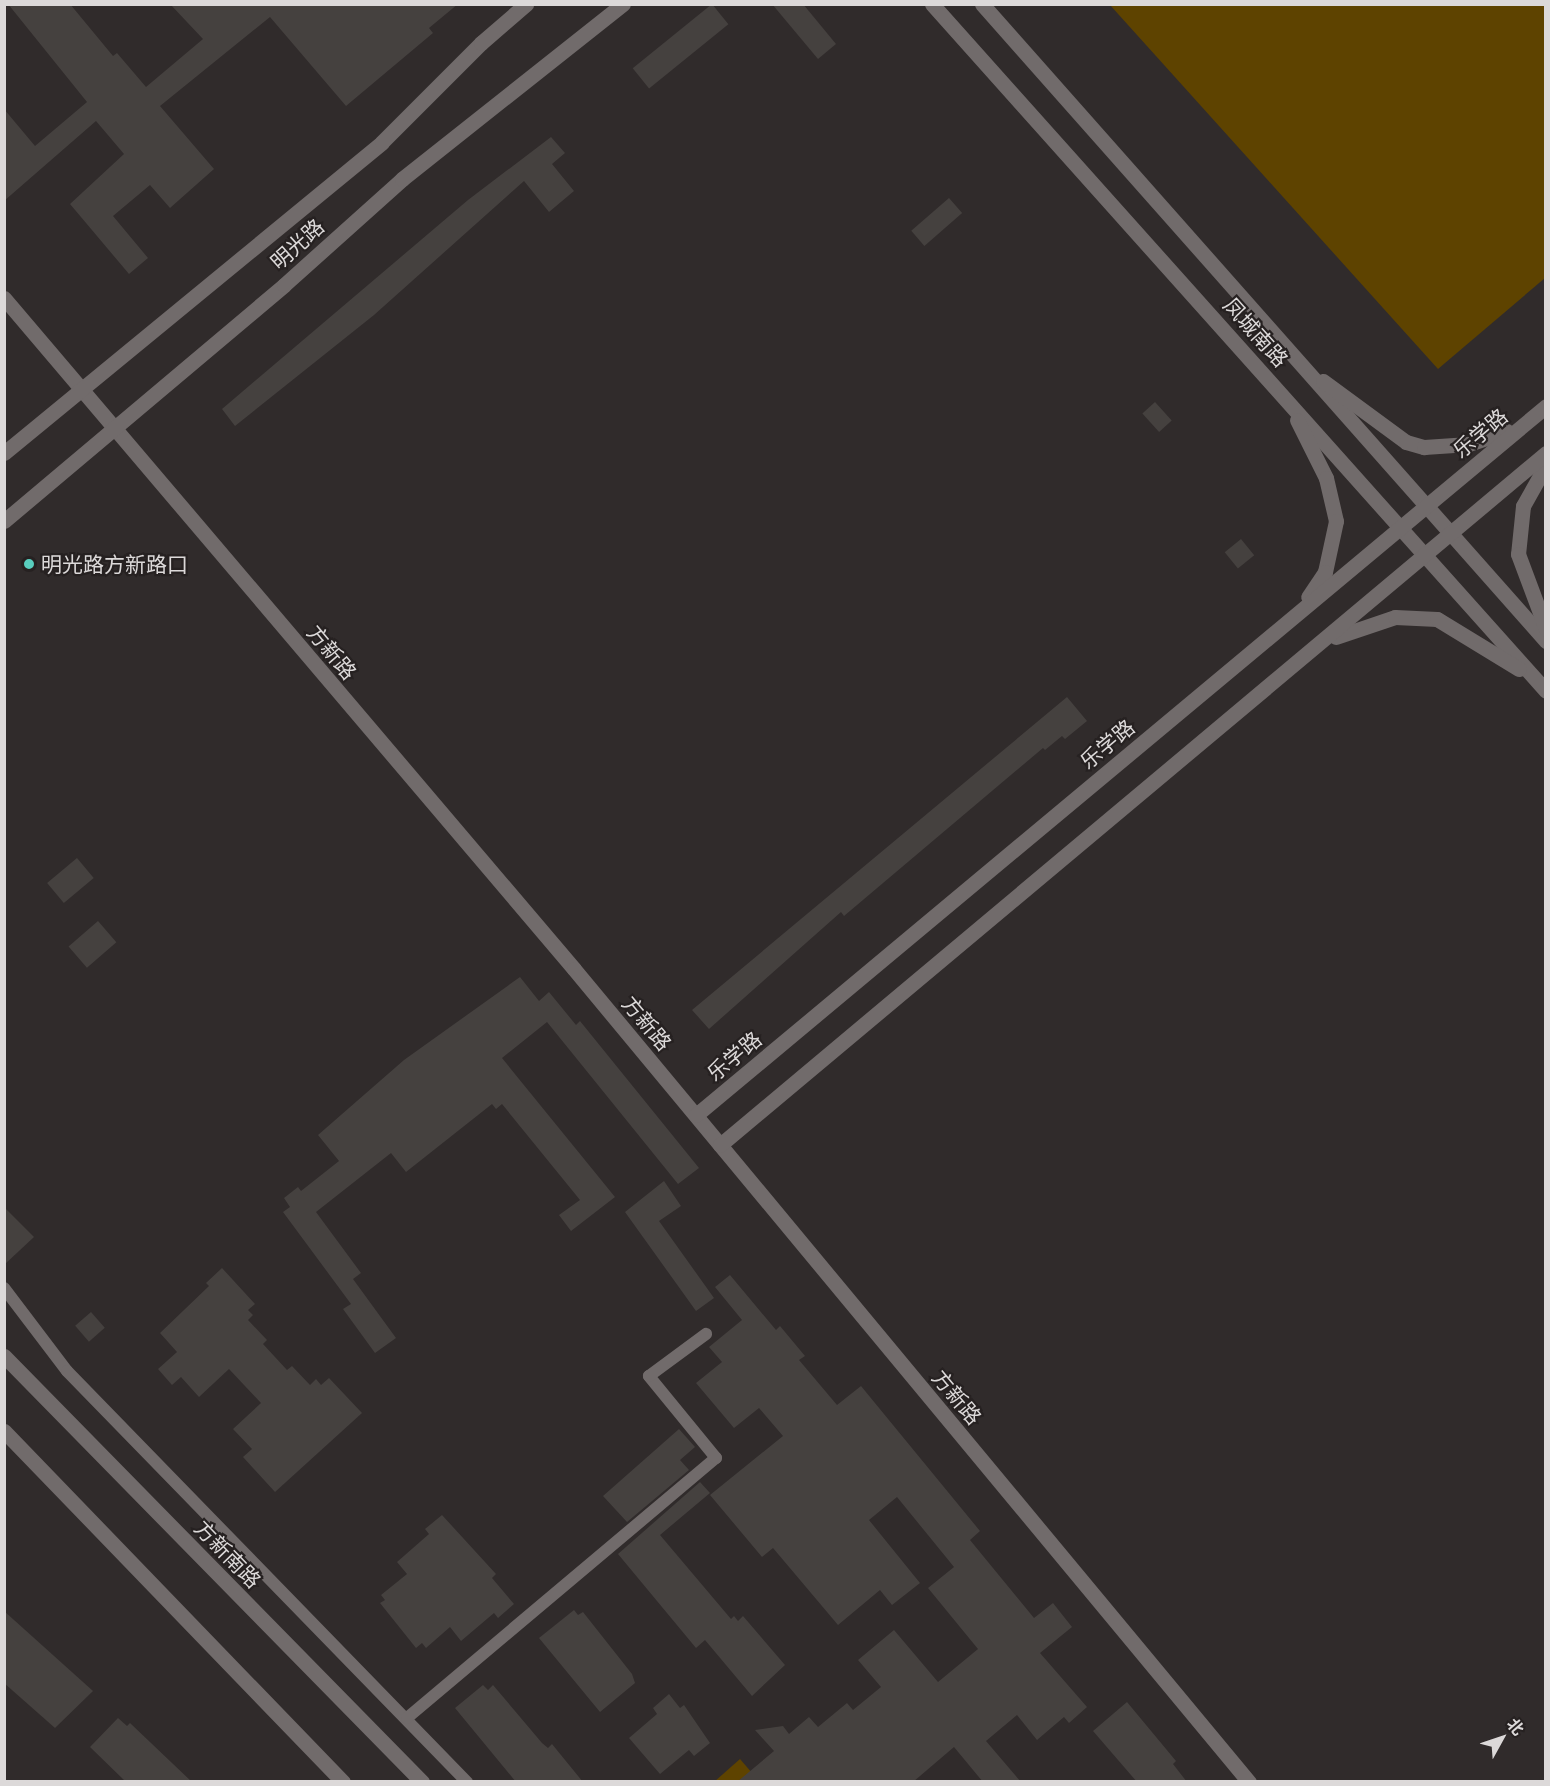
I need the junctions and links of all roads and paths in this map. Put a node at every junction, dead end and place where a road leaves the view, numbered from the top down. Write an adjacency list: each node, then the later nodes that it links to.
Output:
1 (526, 4): 10 (street, 明光路)
2 (623, 4): 12 (street, 明光路)
3 (932, 4): 9 (street, 凤城南路)
4 (982, 4): 6 (street, 凤城南路)
5 (990, 4): 6 (street)
6 (1013, 40): 8 (street, 凤城南路)
7 (4, 298): 10 (street, 方新路)
8 (1302, 366): 11 (street); 16 (street, 凤城南路)
9 (1276, 387): 18 (street, 凤城南路); 21 (street)
10 (82, 390): 12 (street, 方新路); 13 (street, 明光路)
11 (1543, 408): 16 (street, 乐学路)
12 (114, 428): 17 (street, 明光路); 26 (street, 方新路)
13 (4, 453)
14 (1545, 453): 19 (street)
15 (1545, 465): 22 (street)
16 (1426, 506): 18 (street, 乐学路); 19 (street, 凤城南路)
17 (4, 521)
18 (1400, 527): 20 (street, 凤城南路); 21 (street, 乐学路)
19 (1450, 533): 20 (street); 23 (street, 凤城南路)
20 (1425, 554): 24 (street); 25 (street, 凤城南路)
21 (1294, 616): 26 (street, 乐学路)
22 (1545, 629)
23 (1545, 641)
24 (1317, 646): 25 (street); 27 (street)
25 (1541, 685)
26 (696, 1115): 27 (street, 方新路)
27 (720, 1145): 36 (street, 方新路)
28 (4, 1288): 32 (lane)
29 (706, 1334): 32 (lane)
30 (4, 1356): 34 (street, 方新南路)
31 (4, 1431): 33 (street)
32 (407, 1718): 35 (lane)
33 (343, 1782)
34 (422, 1782)
35 (467, 1782)
36 (1249, 1782)

